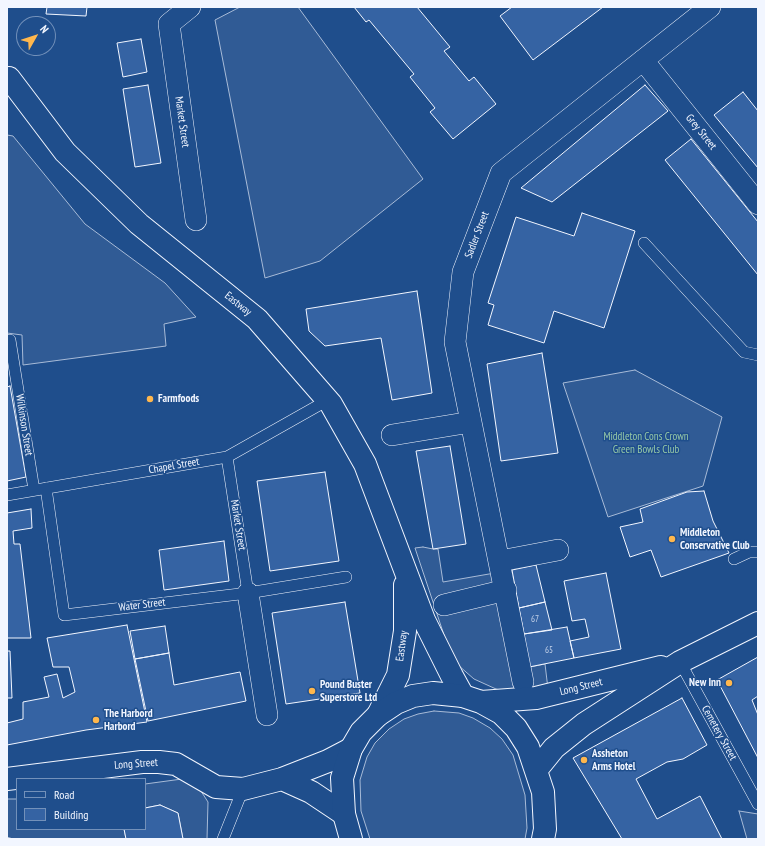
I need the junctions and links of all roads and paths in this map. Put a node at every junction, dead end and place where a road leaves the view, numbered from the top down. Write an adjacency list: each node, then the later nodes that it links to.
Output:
1 (190, 7): 6 (street, Market Street)
2 (710, 7): 3 (street, Sadler Street)
3 (643, 60): 5 (street, Grey Street); 11 (street, Sadler Street)
4 (8, 76): 10 (street, Eastway)
5 (758, 204)
6 (196, 220)
7 (644, 243): 9 (lane)
8 (7, 341): 15 (lane, Wilkinson Street)
9 (758, 355)
10 (328, 400): 13 (lane, Chapel Street); 21 (street, Eastway)
11 (471, 422): 12 (street); 20 (street, Sadler Street)
12 (392, 435)
13 (227, 457): 14 (lane, Chapel Street); 24 (lane, Market Street)
14 (46, 488): 15 (lane, Chapel Street); 24 (lane, Water Street)
15 (34, 490): 16 (lane, Chapel Street)
16 (7, 494)
17 (558, 550): 20 (street)
18 (758, 552): 19 (lane)
19 (734, 559)
20 (500, 561): 23 (street, Sadler Street)
21 (405, 573): 29 (street, Eastway); 31 (street, Eastway)
22 (346, 577): 24 (lane, Water Street)
23 (506, 590): 25 (street); 28 (street, Sadler Street)
24 (248, 592): 30 (street)
25 (444, 605)
26 (758, 623): 27 (street, Long Street)
27 (680, 662): 29 (street, Long Street); 33 (street, Long Street); 37 (lane, Cemetery Street)
28 (523, 682)
29 (472, 699): 31 (street); 33 (street)
30 (267, 715)
31 (378, 715): 32 (street)
32 (351, 749): 35 (street, Long Street); 38 (street)
33 (536, 769): 39 (street)
34 (7, 779): 36 (street, Long Street)
35 (282, 779): 36 (street, Long Street); 38 (street)
36 (242, 789): 40 (lane)
37 (758, 804)
38 (344, 814): 41 (street)
39 (547, 836)
40 (223, 839)
41 (351, 839)

